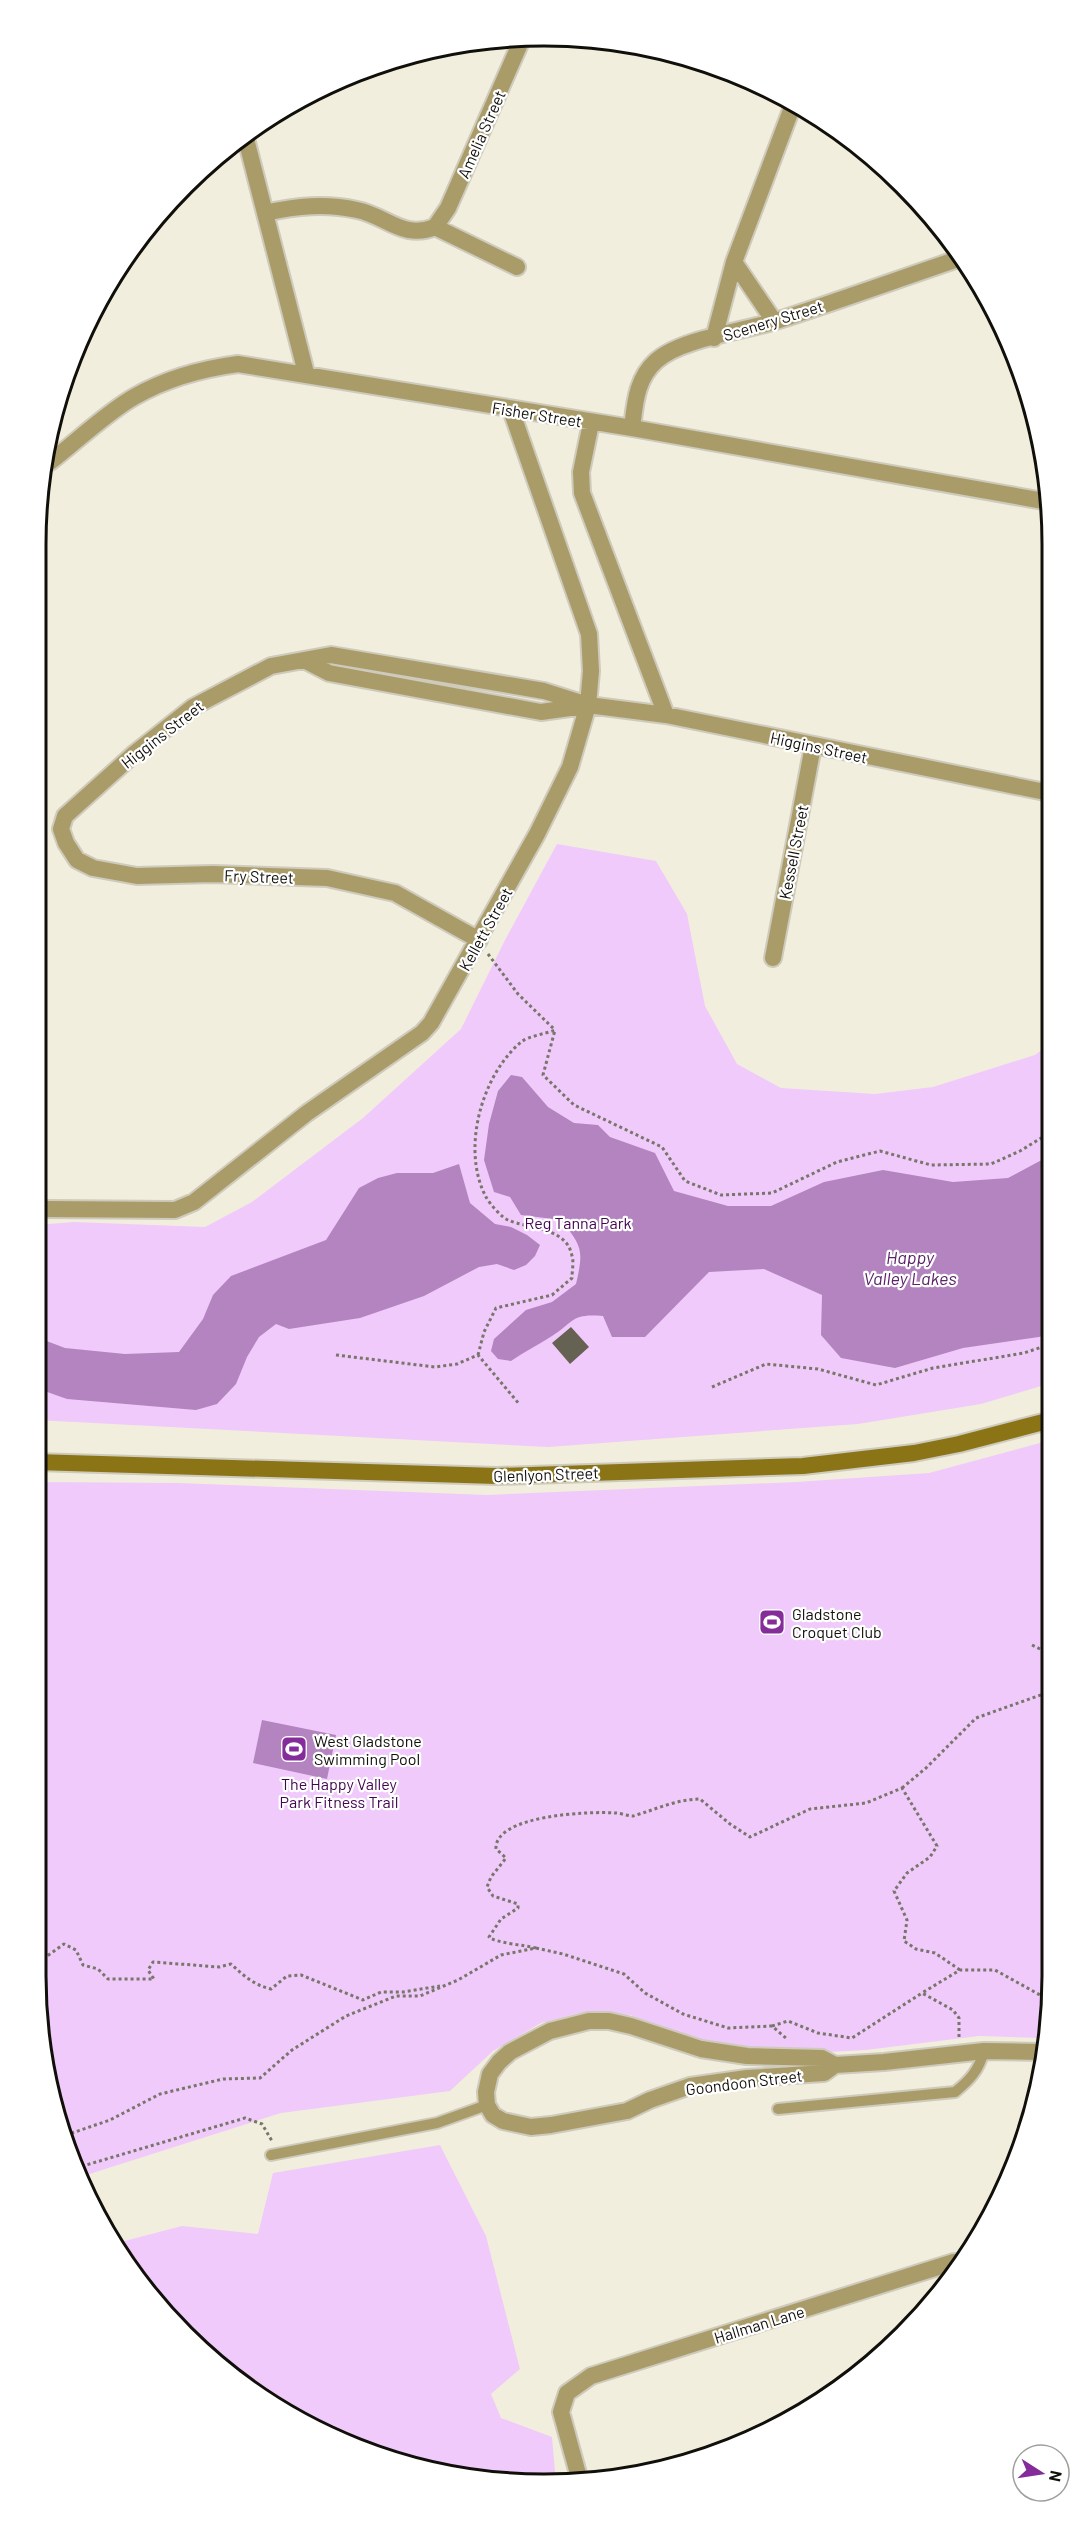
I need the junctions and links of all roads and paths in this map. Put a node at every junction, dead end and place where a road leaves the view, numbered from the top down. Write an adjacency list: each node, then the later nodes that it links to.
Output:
1 (519, 48): 5 (street, Amelia Street)
2 (791, 112): 7 (street)
3 (247, 144): 4 (street)
4 (265, 213): 5 (street); 11 (street)
5 (435, 227): 8 (street)
6 (954, 260): 9 (street, Scenery Street)
7 (734, 262): 9 (street); 10 (street)
8 (517, 267)
9 (774, 321): 10 (street, Scenery Street)
10 (714, 338): 14 (street, Scenery Street)
11 (306, 373): 12 (street, Fisher Street); 15 (street, Fisher Street)
12 (511, 410): 13 (street, Fisher Street); 17 (street, Kellett Street)
13 (591, 423): 14 (street, Fisher Street); 18 (street)
14 (632, 428): 16 (street, Fisher Street)
15 (54, 459)
16 (1040, 500)
17 (588, 705): 18 (street, Higgins Street); 21 (street, Higgins Street); 22 (street, Kellett Street)
18 (666, 715): 19 (street, Higgins Street)
19 (813, 746): 20 (street, Higgins Street); 23 (street, Kessell Street)
20 (1042, 791)
21 (65, 816): 22 (street, Fry Street)
22 (479, 940): 24 (path); 26 (street, Kellett Street)
23 (773, 958)
24 (555, 1030): 25 (path); 29 (path)
25 (1042, 1137)
26 (46, 1209)
27 (1042, 1347): 30 (path)
28 (336, 1355): 29 (path)
29 (478, 1355): 31 (path)
30 (712, 1387)
31 (520, 1405)
32 (1042, 1422): 33 (main road, Glenlyon Street)
33 (46, 1462)
34 (1032, 1645): 35 (path)
35 (1042, 1650)
36 (1042, 1695): 37 (path)
37 (902, 1788): 38 (path); 40 (path)
38 (536, 1948): 41 (path); 44 (path)
39 (46, 1956): 41 (path)
40 (960, 1970): 42 (path); 43 (path)
41 (444, 1986): 52 (path)
42 (922, 1993): 44 (path); 47 (path)
43 (1041, 1996)
44 (772, 2026): 48 (path)
45 (984, 2051): 46 (street, Goondoon Street); 47 (street, Goondoon Street); 51 (lane)
46 (1036, 2052)
47 (959, 2054): 49 (street, Goondoon Street)
48 (798, 2057): 49 (street, Goondoon Street); 50 (street, Goondoon Street)
49 (835, 2065): 50 (street, Goondoon Street)
50 (487, 2105): 53 (lane)
51 (778, 2109)
52 (72, 2133)
53 (275, 2154): 54 (path)
54 (84, 2166)
55 (952, 2263): 56 (street, Hallman Lane)
56 (578, 2473)

